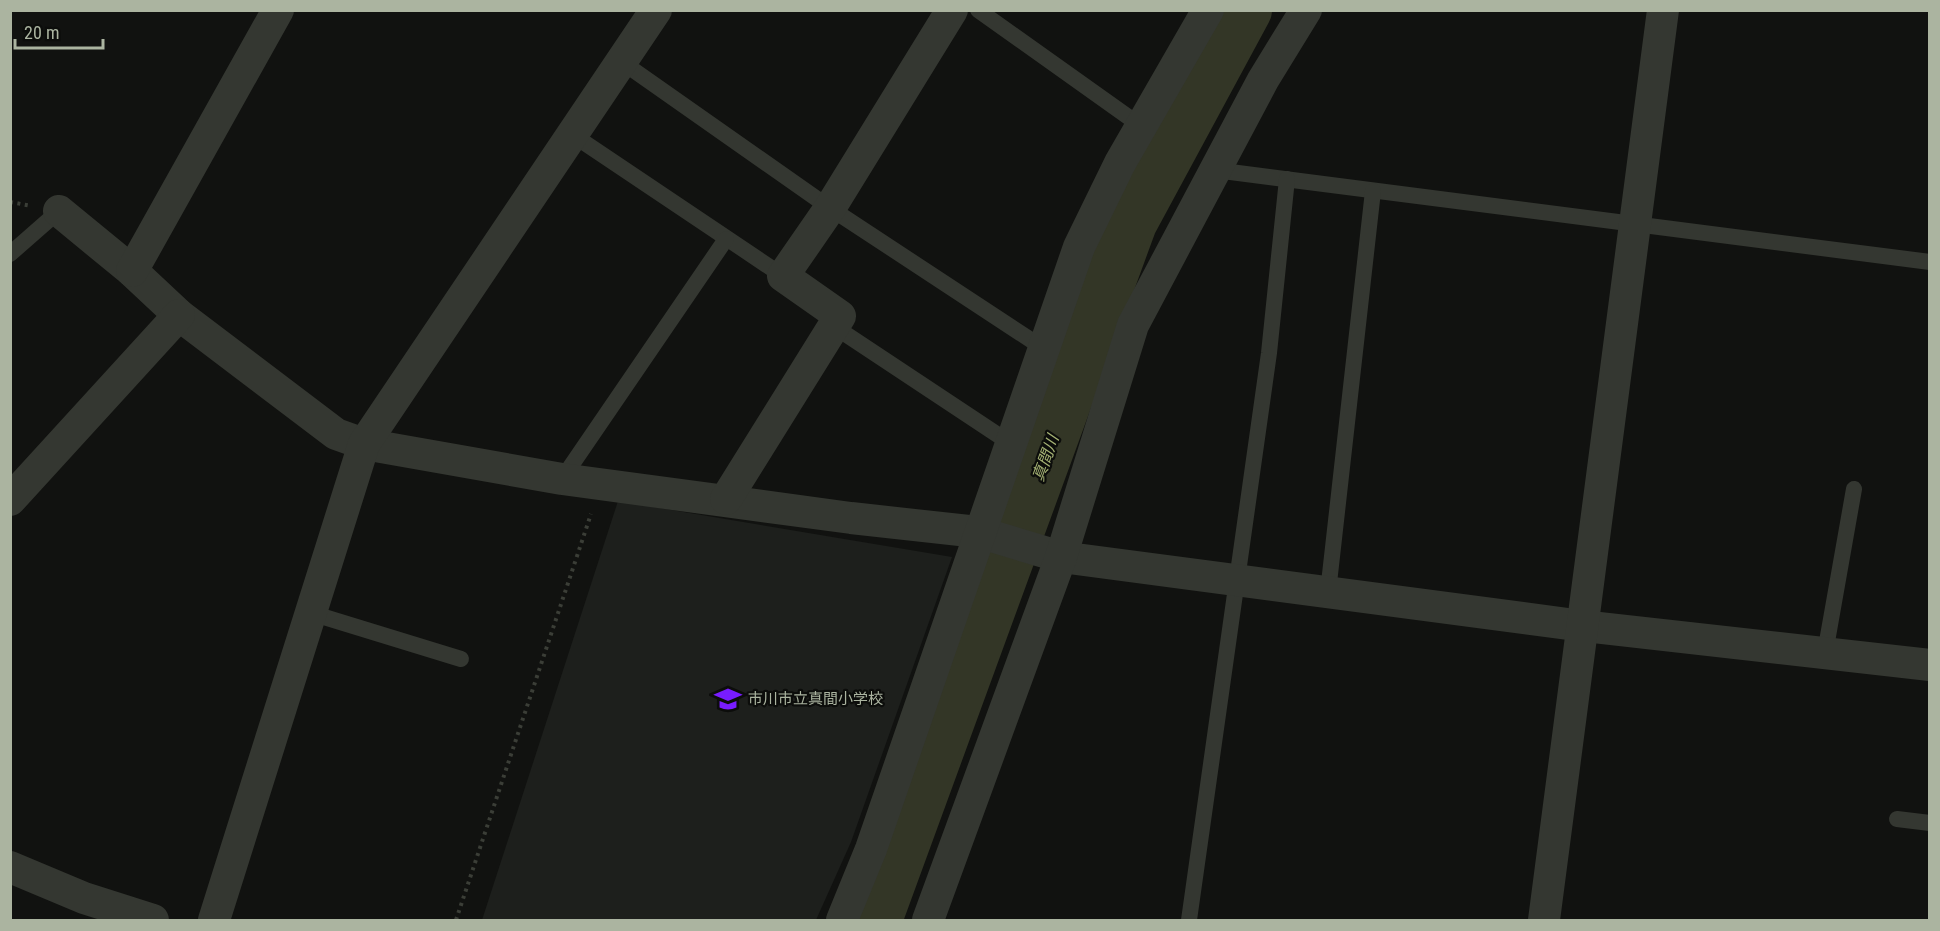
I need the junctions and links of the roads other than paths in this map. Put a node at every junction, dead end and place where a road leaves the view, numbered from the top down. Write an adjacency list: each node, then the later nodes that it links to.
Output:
1 (656, 10): 8 (street)
2 (952, 10): 14 (street)
3 (978, 10): 9 (lane)
4 (1208, 10): 9 (street)
5 (1306, 10): 11 (street)
6 (1663, 10): 16 (street)
7 (265, 18): 20 (street)
8 (622, 62): 10 (street); 14 (lane)
9 (1141, 126): 24 (street)
10 (573, 135): 17 (lane); 26 (street)
11 (1215, 170): 12 (lane); 32 (street)
12 (1287, 179): 13 (lane); 33 (lane)
13 (1373, 191): 16 (lane); 34 (lane)
14 (830, 208): 21 (street); 24 (lane)
15 (59, 211): 18 (lane); 20 (street)
16 (1637, 225): 19 (lane); 36 (street)
17 (726, 238): 21 (lane); 27 (lane)
18 (10, 254)
19 (1929, 262)
20 (132, 271): 22 (street)
21 (783, 276): 23 (street)
22 (179, 315): 26 (street); 30 (street)
23 (835, 327): 25 (lane); 29 (street)
24 (1043, 348): 25 (street)
25 (1010, 443): 31 (street)
26 (364, 444): 27 (street); 35 (street)
27 (562, 479): 29 (street)
28 (1854, 489): 37 (lane)
29 (726, 499): 31 (street)
30 (10, 500)
31 (978, 532): 32 (street); 45 (street)
32 (1061, 557): 33 (street); 46 (street)
33 (1238, 580): 34 (street); 47 (lane)
34 (1328, 592): 36 (street)
35 (311, 613): 38 (lane); 44 (street)
36 (1583, 626): 37 (street); 48 (street)
37 (1825, 654): 39 (street)
38 (461, 659)
39 (1929, 666)
40 (1897, 819): 41 (lane)
41 (1929, 822)
42 (10, 867): 43 (street)
43 (153, 921)
44 (214, 921)
45 (842, 921)
46 (928, 921)
47 (1189, 921)
48 (1544, 921)

